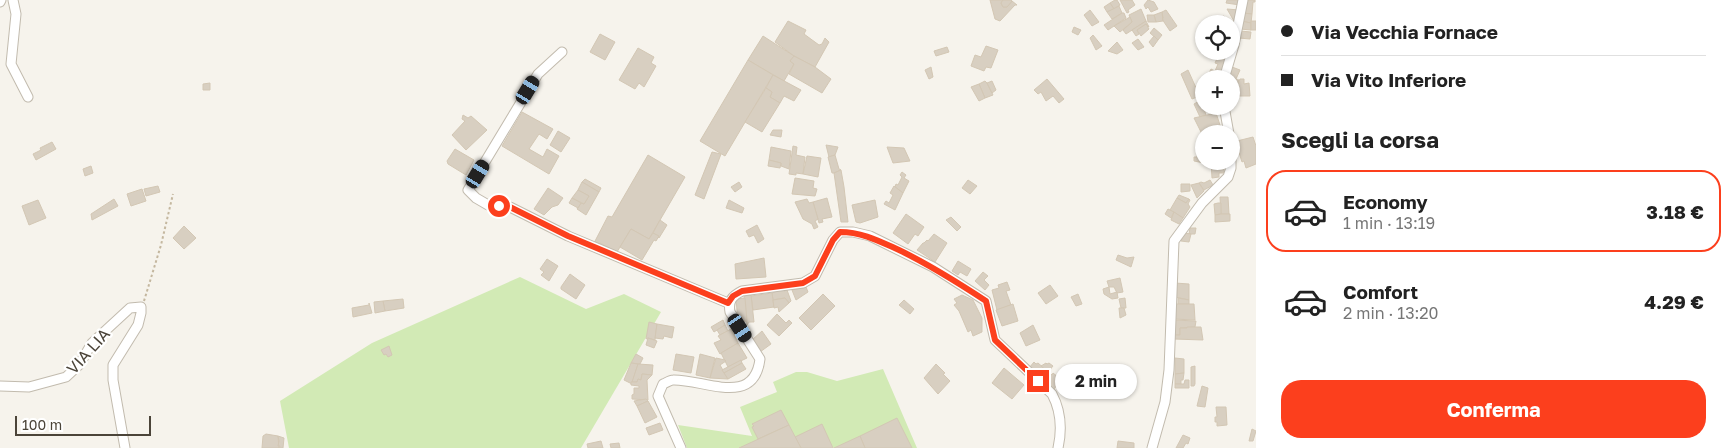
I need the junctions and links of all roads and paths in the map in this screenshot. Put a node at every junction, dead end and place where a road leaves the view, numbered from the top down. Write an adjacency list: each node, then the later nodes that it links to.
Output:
1 (13, 0): 5 (street)
2 (1243, 0): 4 (street)
3 (562, 52): 8 (street)
4 (1227, 70)
5 (28, 97)
6 (1230, 170): 14 (street)
7 (173, 194): 9 (path)
8 (728, 303): 12 (street); 13 (street)
9 (141, 307): 10 (street, VIA LIA); 11 (street)
10 (0, 386)
11 (125, 448)
12 (681, 448)
13 (1058, 448)
14 (1152, 448)

